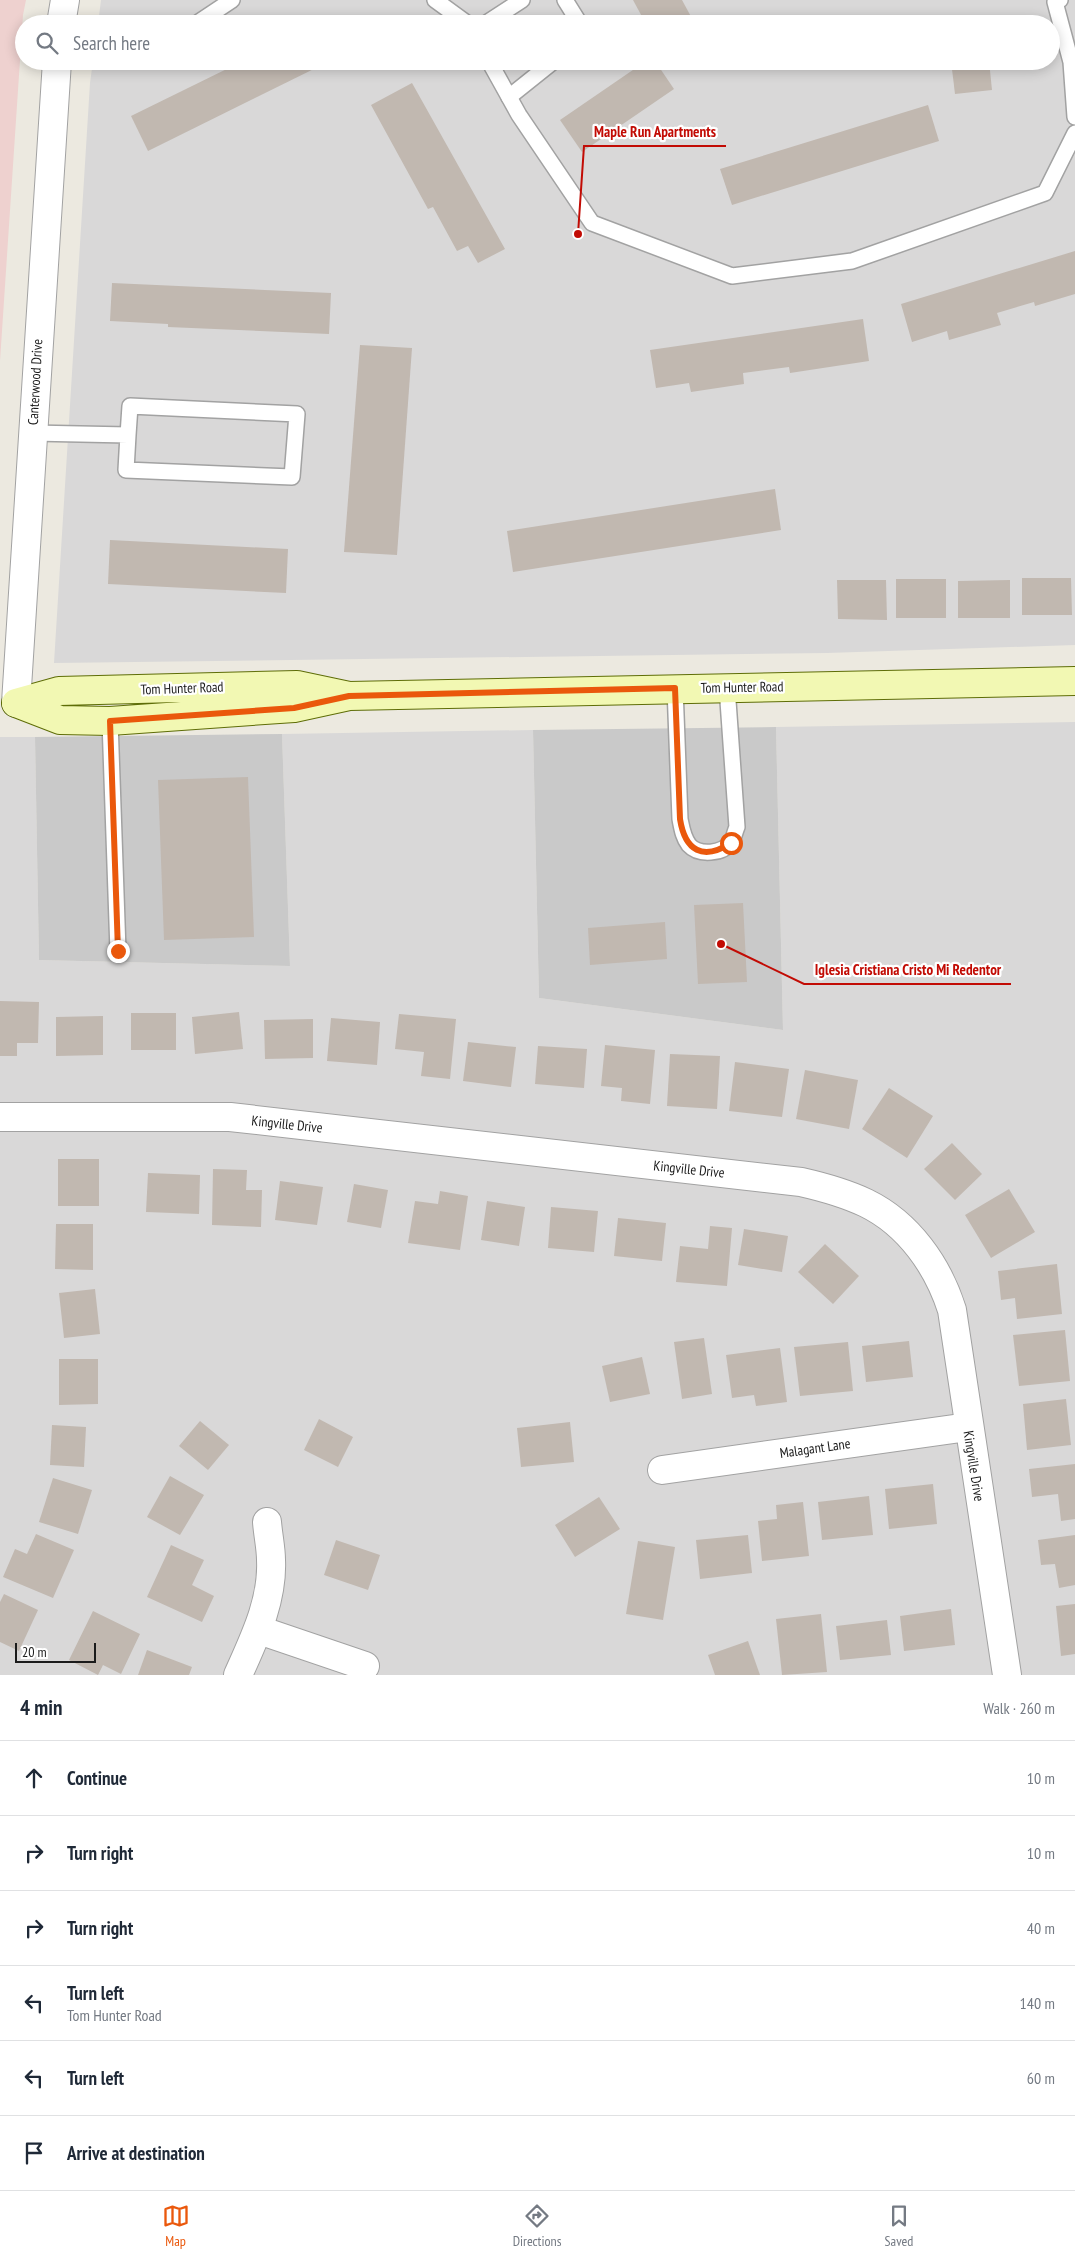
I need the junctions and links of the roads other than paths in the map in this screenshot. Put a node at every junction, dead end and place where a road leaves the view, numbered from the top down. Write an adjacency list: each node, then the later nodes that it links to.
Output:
1 (65, 0): 7 (street)
2 (232, 0): 8 (lane)
3 (435, 0): 9 (lane)
4 (522, 0): 10 (lane)
5 (565, 0): 11 (lane)
6 (1056, 1): 12 (lane)
7 (62, 15)
8 (210, 15)
9 (456, 15)
10 (499, 15)
11 (574, 15)
12 (1060, 15)
13 (1060, 15): 14 (lane)
14 (1073, 61): 19 (lane)
15 (56, 70): 21 (street, Canterwood Drive)
16 (494, 70): 18 (lane)
17 (543, 70): 18 (lane)
18 (509, 97): 20 (lane)
19 (1075, 117)
20 (1075, 133)
21 (32, 433): 22 (lane); 27 (street, Canterwood Drive)
22 (128, 435): 22 (lane)
23 (1075, 681): 24 (street, Tom Hunter Road)
24 (727, 687): 25 (street, Tom Hunter Road); 25 (lane)
25 (675, 688): 26 (street, Tom Hunter Road)
26 (349, 696): 27 (street, Tom Hunter Road); 28 (street, Tom Hunter Road)
27 (8, 703): 28 (street, Tom Hunter Road)
28 (110, 721): 29 (lane)
29 (118, 951)
30 (0, 1117): 31 (street, Kingville Drive)
31 (968, 1427): 32 (street, Malagant Lane); 37 (street, Kingville Drive)
32 (662, 1470)
33 (266, 1522): 34 (street)
34 (259, 1630): 35 (street); 36 (street)
35 (365, 1666)
36 (238, 1675)
37 (1007, 1675)

